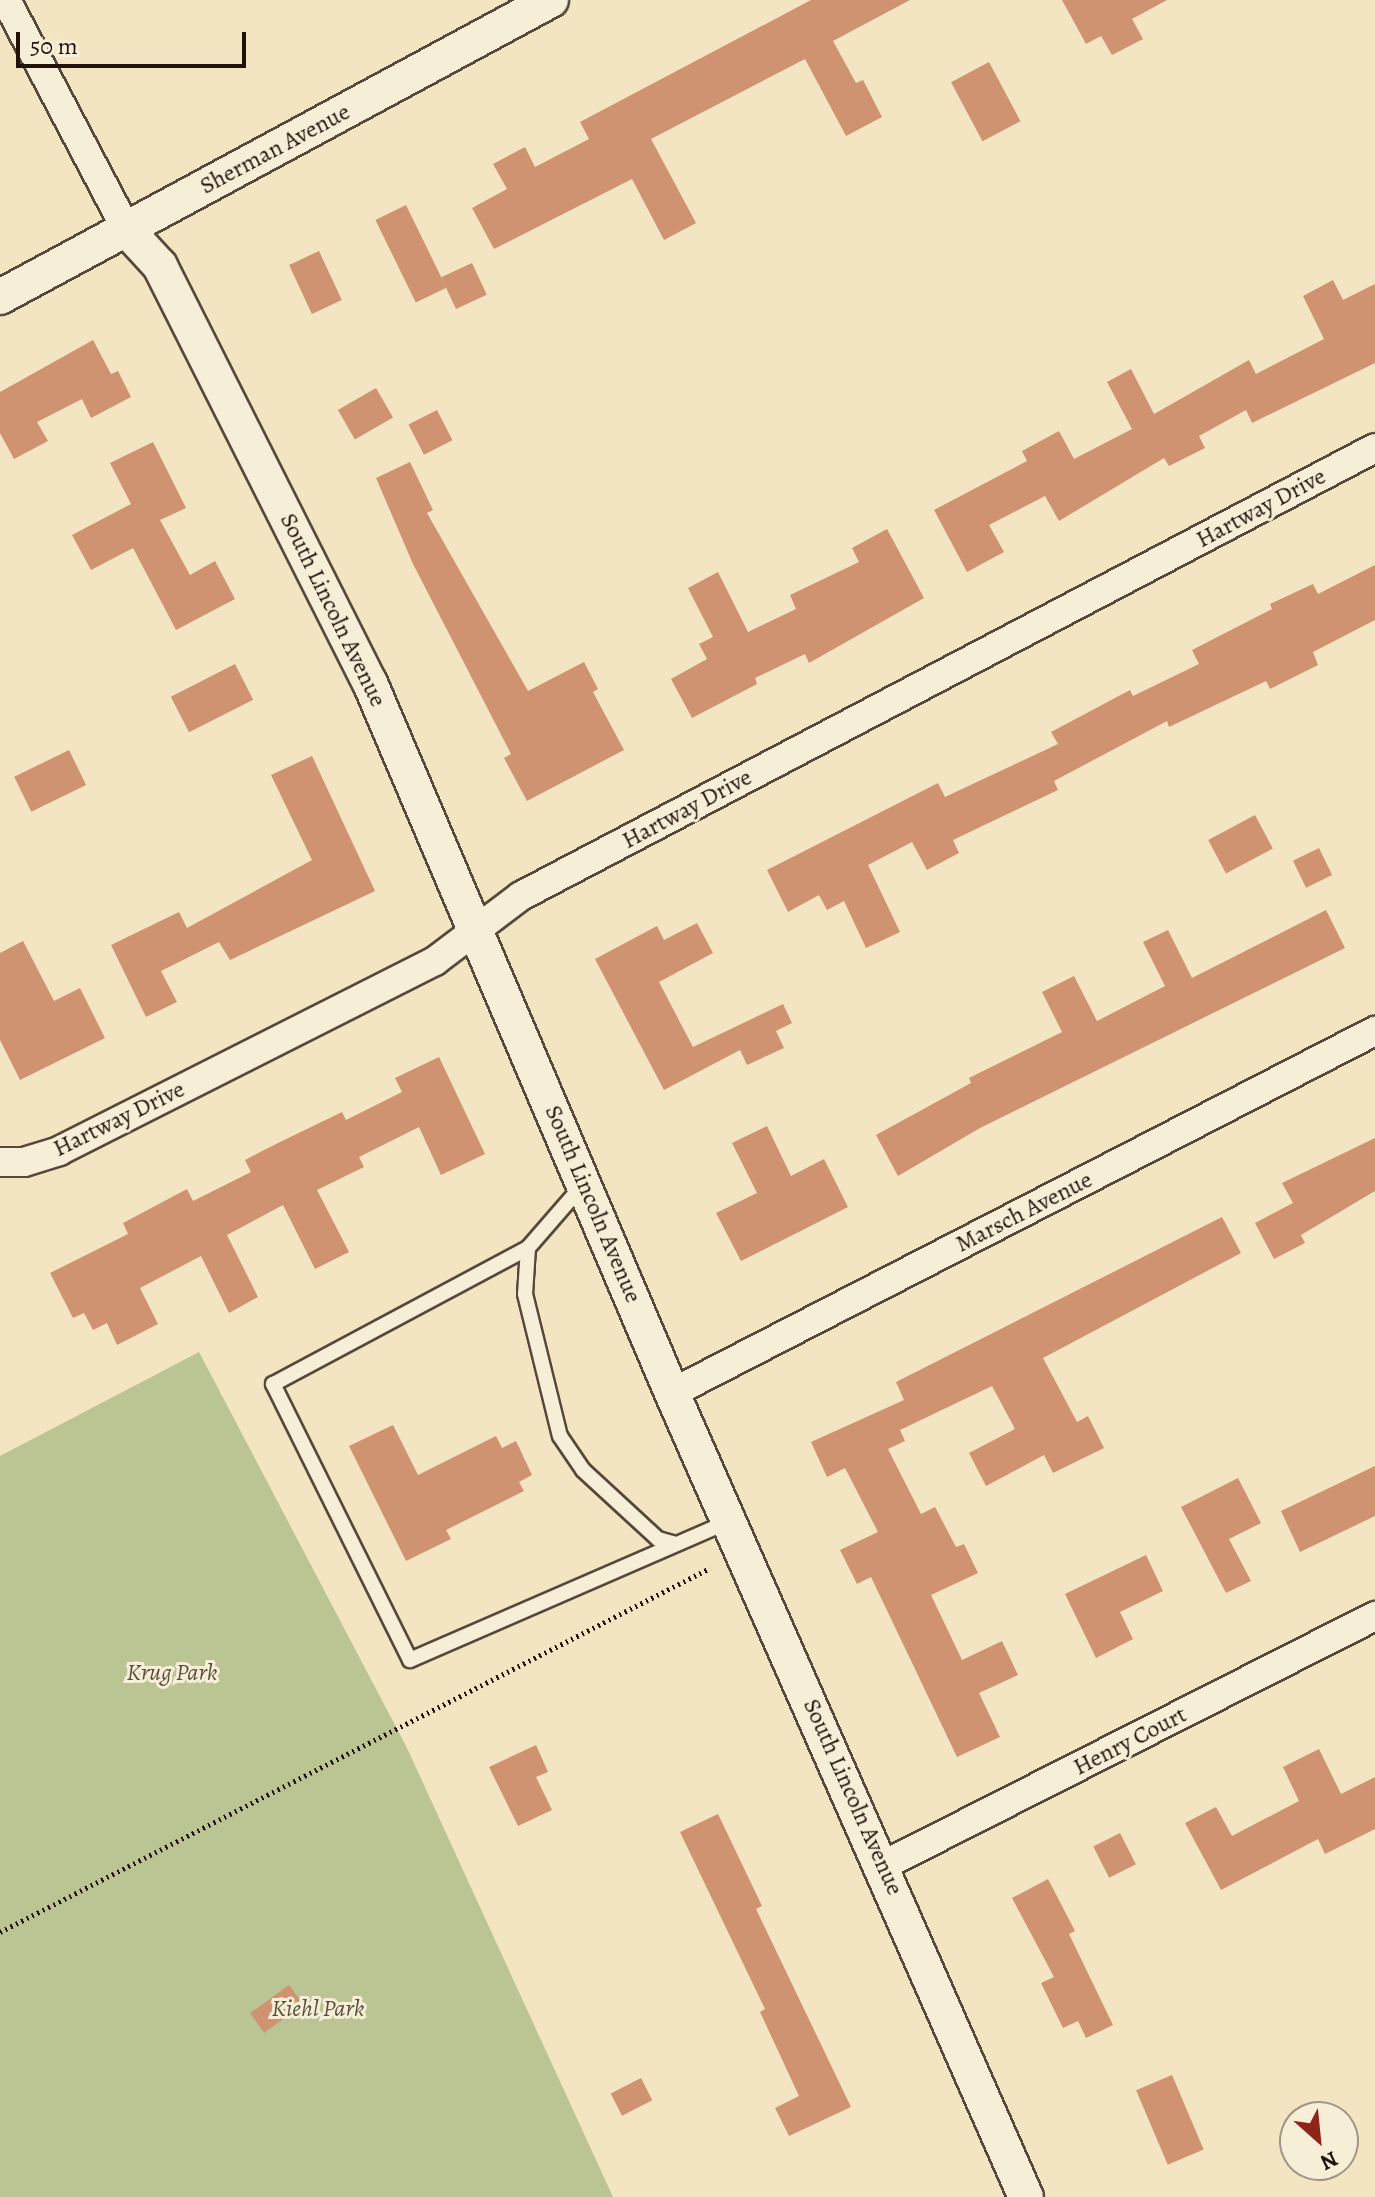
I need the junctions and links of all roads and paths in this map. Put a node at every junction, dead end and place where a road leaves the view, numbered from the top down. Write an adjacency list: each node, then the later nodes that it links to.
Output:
1 (6, 0): 3 (street)
2 (551, 0): 3 (street, Sherman Avenue)
3 (126, 229): 4 (street, Sherman Avenue); 6 (street, South Lincoln Avenue)
4 (0, 297)
5 (1375, 448): 6 (street, Hartway Drive)
6 (477, 929): 8 (street, Hartway Drive); 9 (street, South Lincoln Avenue)
7 (1375, 1031): 11 (street, Marsch Avenue)
8 (0, 1162)
9 (584, 1183): 10 (lane); 11 (street, South Lincoln Avenue)
10 (528, 1248): 13 (lane); 13 (lane)
11 (672, 1393): 12 (street, South Lincoln Avenue)
12 (730, 1521): 13 (lane); 16 (street, South Lincoln Avenue)
13 (673, 1543)
14 (710, 1568): 17 (path)
15 (1375, 1616): 16 (street, Henry Court)
16 (884, 1865): 18 (street, South Lincoln Avenue)
17 (0, 1932)
18 (1026, 2197)

